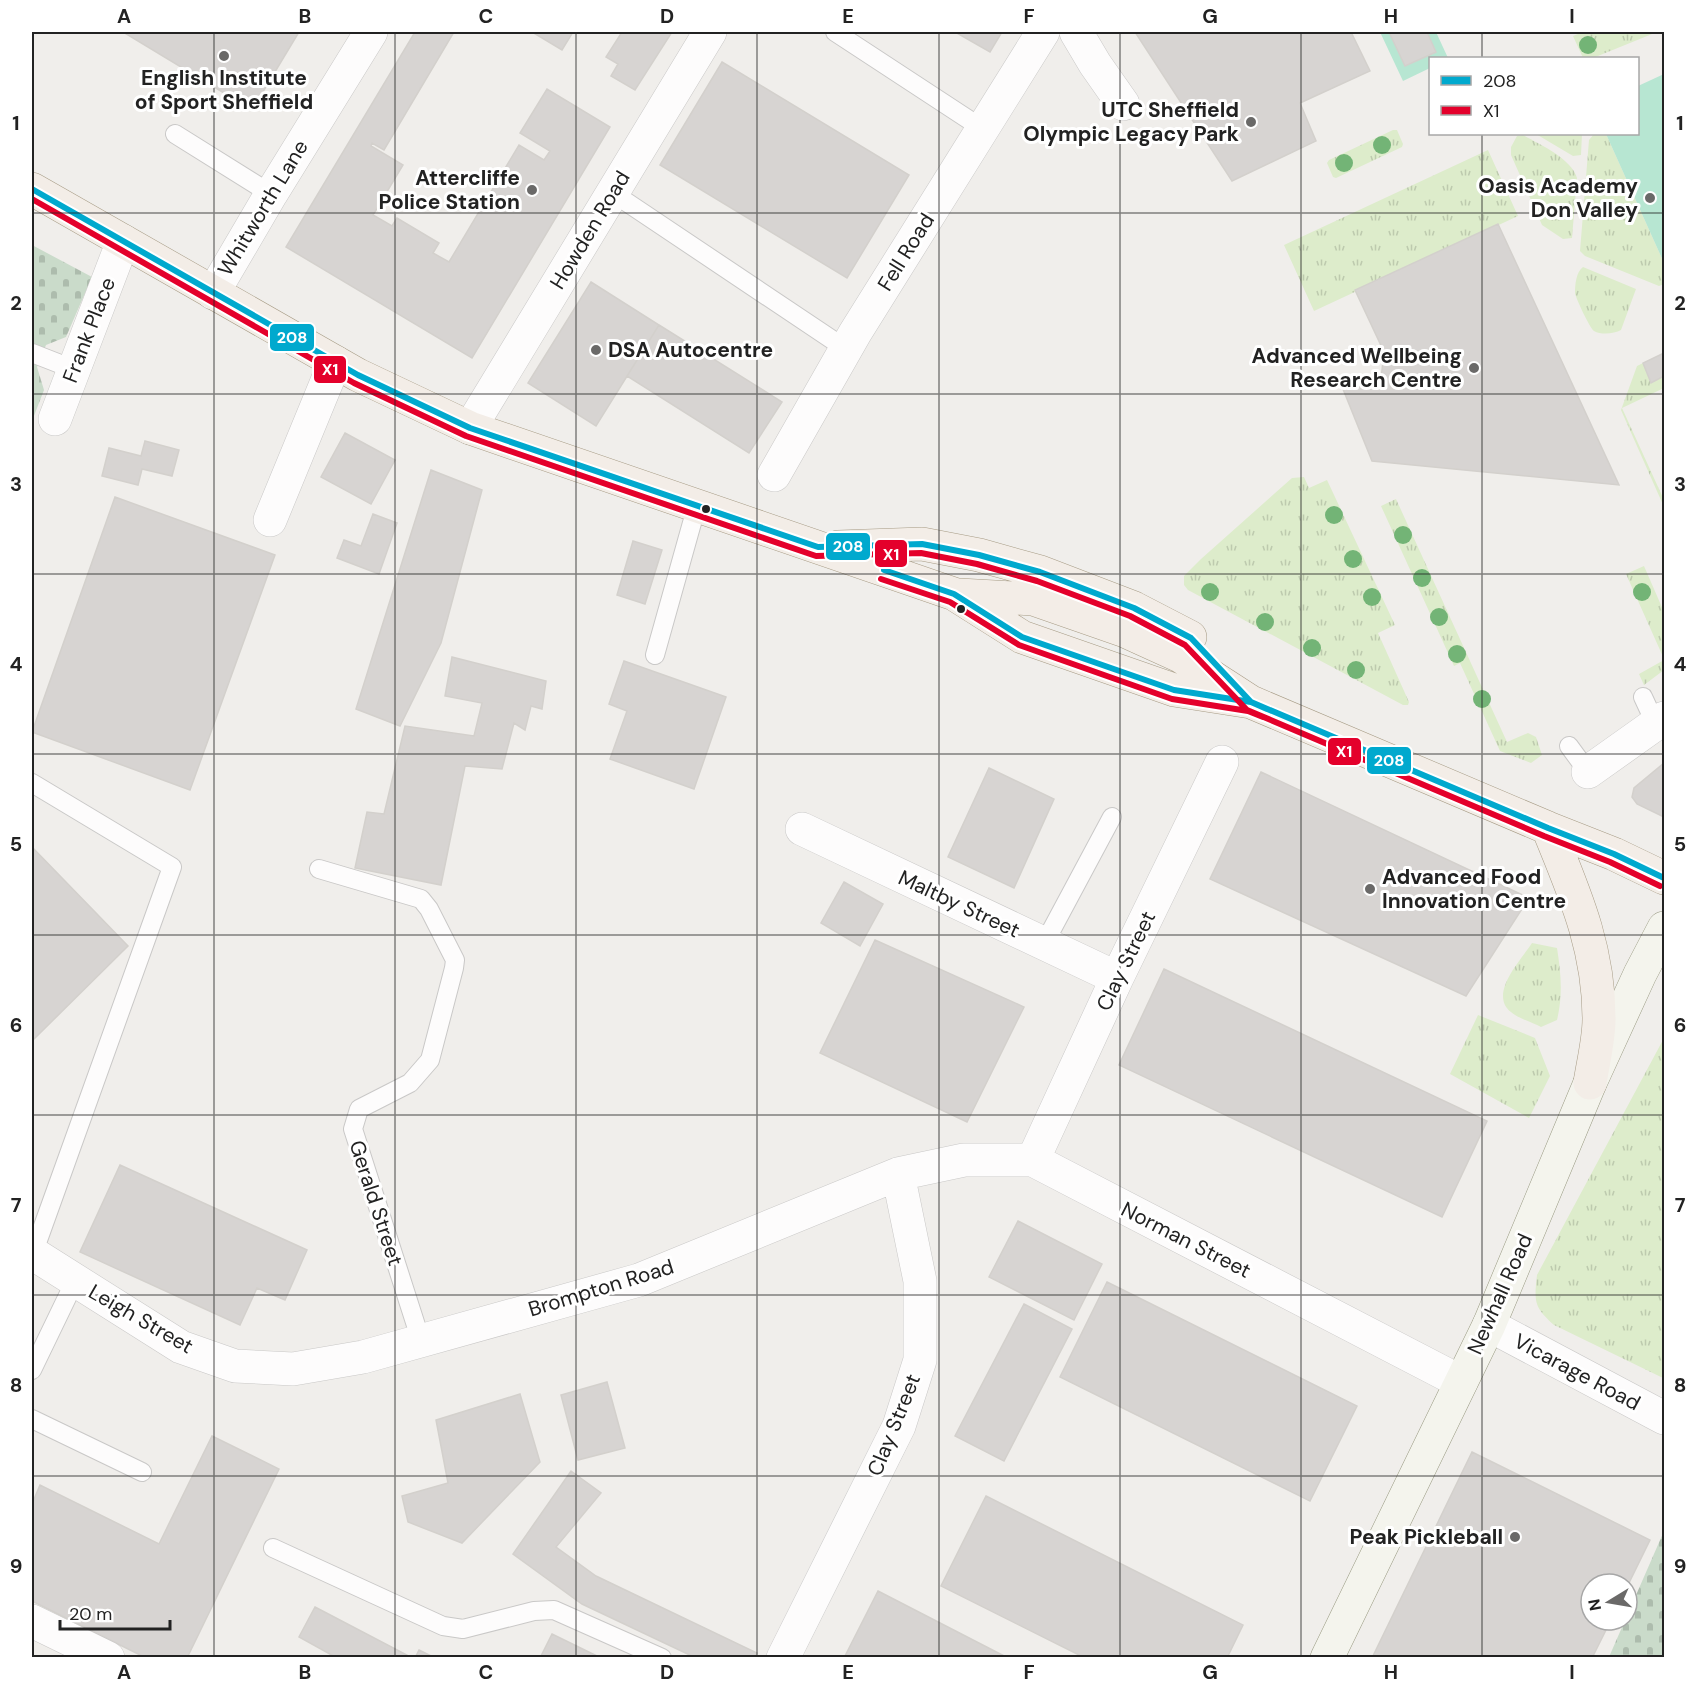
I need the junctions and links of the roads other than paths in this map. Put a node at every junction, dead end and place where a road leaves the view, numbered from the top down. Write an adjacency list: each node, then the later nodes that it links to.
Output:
1 (371, 32): 11 (street, Whitworth Lane)
2 (710, 32): 10 (street, Howden Road)
3 (835, 32): 7 (lane)
4 (1043, 32): 7 (street, Fell Road)
5 (1076, 32): 6 (street)
6 (1123, 104)
7 (983, 129): 14 (street, Fell Road)
8 (175, 134): 11 (lane)
9 (32, 189): 12 (main road)
10 (613, 193): 14 (lane); 19 (street, Howden Road)
11 (270, 194): 13 (street, Whitworth Lane)
12 (123, 241): 13 (main road); 17 (street, Frank Place)
13 (213, 293): 16 (main road)
14 (846, 349): 20 (street, Fell Road)
15 (32, 353): 17 (lane)
16 (335, 362): 19 (main road); 22 (street)
17 (73, 369): 18 (street, Frank Place)
18 (55, 419)
19 (470, 428): 21 (main road)
20 (774, 475)
21 (697, 505): 23 (main road); 24 (lane)
22 (270, 520)
23 (819, 547): 25 (main road); 25 (main road)
24 (656, 655)
25 (1251, 702): 32 (main road)
26 (1654, 713): 29 (street)
27 (1569, 746): 29 (lane)
28 (1222, 762): 38 (street, Clay Street)
29 (1588, 772)
30 (32, 783): 42 (lane)
31 (1112, 817): 37 (lane)
32 (1548, 828): 35 (main road); 39 (main road)
33 (802, 829): 37 (street, Maltby Street)
34 (319, 869): 45 (lane, Gerald Street)
35 (1665, 878)
36 (1665, 928): 39 (main road, Newhall Road)
37 (1044, 944): 38 (street, Maltby Street)
38 (1117, 978): 40 (street, Clay Street)
39 (1590, 1083): 44 (main road, Newhall Road)
40 (1033, 1160): 41 (street, Norman Street); 48 (street, Norman Street)
41 (898, 1174): 45 (street, Brompton Road); 56 (street, Clay Street)
42 (32, 1253): 43 (street, Leigh Street)
43 (75, 1281): 46 (lane); 47 (street, Leigh Street)
44 (1489, 1325): 48 (main road, Newhall Road); 49 (street, Vicarage Road)
45 (421, 1341): 47 (street, Brompton Road)
46 (32, 1370)
47 (293, 1370)
48 (1461, 1382): 57 (main road, Newhall Road)
49 (1665, 1418)
50 (32, 1419): 51 (lane)
51 (142, 1472)
52 (273, 1548): 55 (lane)
53 (32, 1621): 54 (street)
54 (108, 1658)
55 (662, 1658)
56 (783, 1658)
57 (1328, 1658)

